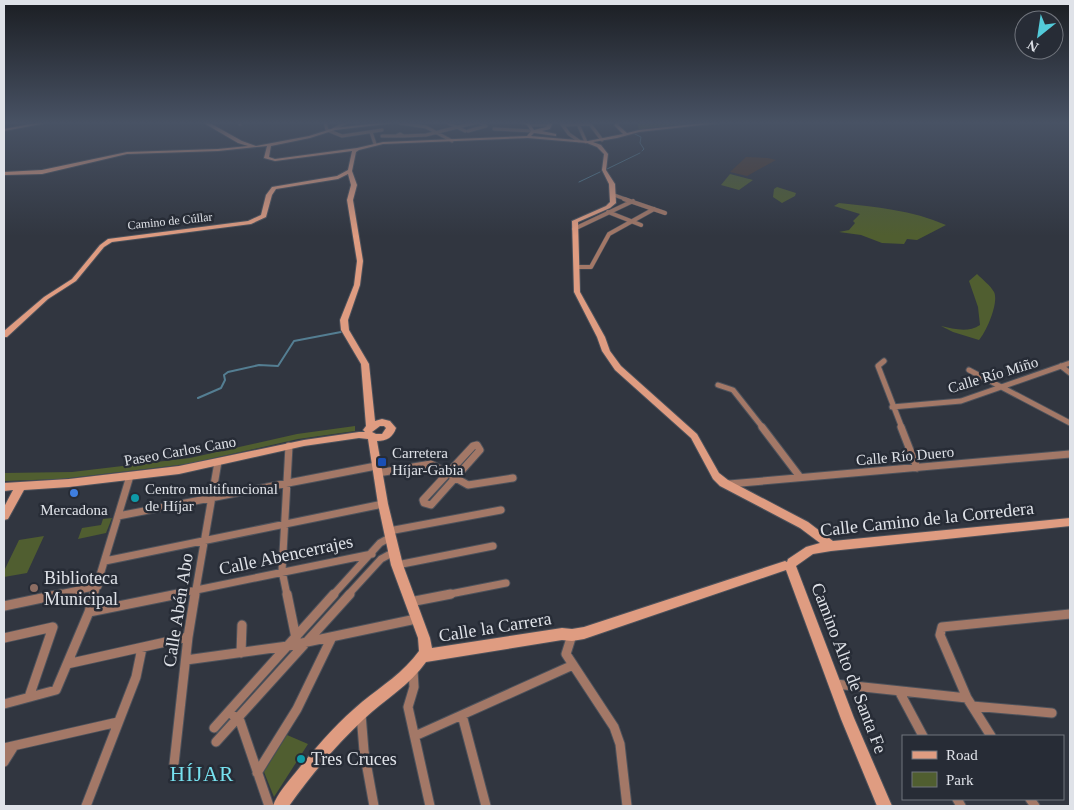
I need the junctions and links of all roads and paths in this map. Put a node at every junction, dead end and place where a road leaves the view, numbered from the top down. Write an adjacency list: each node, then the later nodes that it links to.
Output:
1 (97, 160): 5 (street)
2 (353, 160): 4 (street)
3 (605, 160): 6 (street)
4 (350, 171): 14 (street, Camino de Cúllar); 22 (street)
5 (4, 174)
6 (614, 195): 7 (street); 9 (street)
7 (633, 201): 8 (street); 9 (street)
8 (654, 209): 10 (street); 11 (street)
9 (606, 211): 11 (street); 13 (street)
10 (665, 213)
11 (632, 221): 12 (street); 13 (street)
12 (641, 225)
13 (576, 267): 39 (street)
14 (4, 335)
15 (884, 361): 23 (street)
16 (1070, 363): 17 (street, Calle Río Miño)
17 (1061, 366): 19 (street); 21 (street, Calle Río Miño)
18 (969, 370): 21 (street)
19 (1070, 373)
20 (718, 385): 35 (street)
21 (1003, 386): 23 (street, Calle Río Miño); 25 (street)
22 (368, 404): 24 (street); 26 (street)
23 (892, 407): 32 (street)
24 (384, 422): 26 (street); 27 (street)
25 (1070, 423)
26 (371, 432): 27 (street, Paseo Carlos Cano); 28 (street, Paseo Carlos Cano); 31 (street)
27 (384, 437): 31 (street)
28 (289, 446): 30 (street, Paseo Carlos Cano); 38 (street)
29 (1070, 454): 32 (street, Calle Río Duero)
30 (218, 462): 34 (street, Paseo Carlos Cano); 44 (street, Calle Abén Abo)
31 (376, 465): 33 (street); 38 (street); 45 (street)
32 (917, 468): 35 (street, Calle Río Duero)
33 (448, 473): 36 (street); 36 (street); 36 (street)
34 (130, 476): 42 (street, Paseo Carlos Cano); 48 (street)
35 (800, 477): 40 (street, Calle Río Duero)
36 (455, 478): 37 (street)
37 (513, 478)
38 (286, 484): 44 (street); 50 (street)
39 (724, 484): 40 (street, Calle Río Duero); 43 (street)
40 (743, 484): 43 (street)
41 (4, 486): 42 (street, Paseo Carlos Cano)
42 (21, 486): 47 (street)
43 (748, 496): 54 (street)
44 (213, 498): 48 (street); 52 (street, Calle Abén Abo)
45 (383, 504): 50 (street); 51 (street)
46 (501, 510): 51 (street)
47 (4, 516)
48 (118, 516): 58 (street)
49 (1070, 522): 54 (street, Calle Camino de la Corredera)
50 (285, 524): 52 (street); 61 (street)
51 (390, 534): 55 (street); 56 (street)
52 (206, 541): 58 (street); 65 (street, Calle Abén Abo)
53 (493, 546): 59 (street)
54 (831, 546): 60 (street, Calle Camino de la Corredera)
55 (394, 552): 57 (street); 59 (street)
56 (372, 554): 57 (street); 61 (street, Calle Abencerrajes); 64 (street)
57 (381, 559): 66 (street)
58 (105, 561): 63 (street)
59 (396, 565): 67 (street)
60 (790, 566): 73 (street, Calle Camino de la Corredera); 87 (street, Camino Alto de Santa Fe)
61 (282, 571): 65 (street, Calle Abencerrajes); 77 (street)
62 (506, 583): 67 (street)
63 (98, 586): 68 (street); 69 (street)
64 (341, 588): 66 (street); 77 (street)
65 (197, 589): 69 (street, Calle Abencerrajes); 74 (street, Calle Abén Abo)
66 (350, 593): 78 (street)
67 (410, 602): 71 (street)
68 (4, 606)
69 (89, 612): 84 (street)
70 (1070, 614): 91 (street)
71 (416, 619): 75 (street); 82 (street)
72 (242, 625): 81 (street)
73 (572, 635): 82 (street, Calle la Carrera); 85 (street)
74 (188, 637): 80 (street); 83 (street, Calle Abén Abo)
75 (332, 637): 78 (street); 108 (street)
76 (4, 638): 89 (street)
77 (296, 638): 79 (street)
78 (305, 643): 79 (street); 93 (street)
79 (288, 646): 81 (street); 90 (street)
80 (142, 648): 84 (street); 99 (street)
81 (241, 653): 83 (street)
82 (424, 656): 86 (street)
83 (186, 660): 107 (street, Calle Abén Abo)
84 (67, 664): 89 (street)
85 (573, 665): 97 (street); 115 (street)
86 (412, 668): 95 (street); 103 (street)
87 (833, 684): 88 (street); 116 (street, Camino Alto de Santa Fe)
88 (898, 691): 91 (street); 101 (street)
89 (29, 697): 92 (street)
90 (238, 702): 93 (street); 94 (street)
91 (970, 702): 96 (street); 102 (street)
92 (4, 704)
93 (246, 709): 98 (street)
94 (229, 712): 98 (street); 100 (street)
95 (361, 712): 111 (street); 112 (street)
96 (1052, 713)
97 (462, 715): 103 (street); 114 (street)
98 (237, 719): 104 (street); 108 (street)
99 (118, 722): 105 (street); 109 (street)
100 (214, 728)
101 (922, 735)
102 (990, 735)
103 (415, 736): 113 (street)
104 (216, 742)
105 (9, 747): 106 (street)
106 (4, 762)
107 (174, 764)
108 (257, 773): 110 (street)
109 (86, 806)
110 (269, 806)
111 (280, 806)
112 (374, 806)
113 (430, 806)
114 (486, 806)
115 (627, 806)
116 (885, 806)

